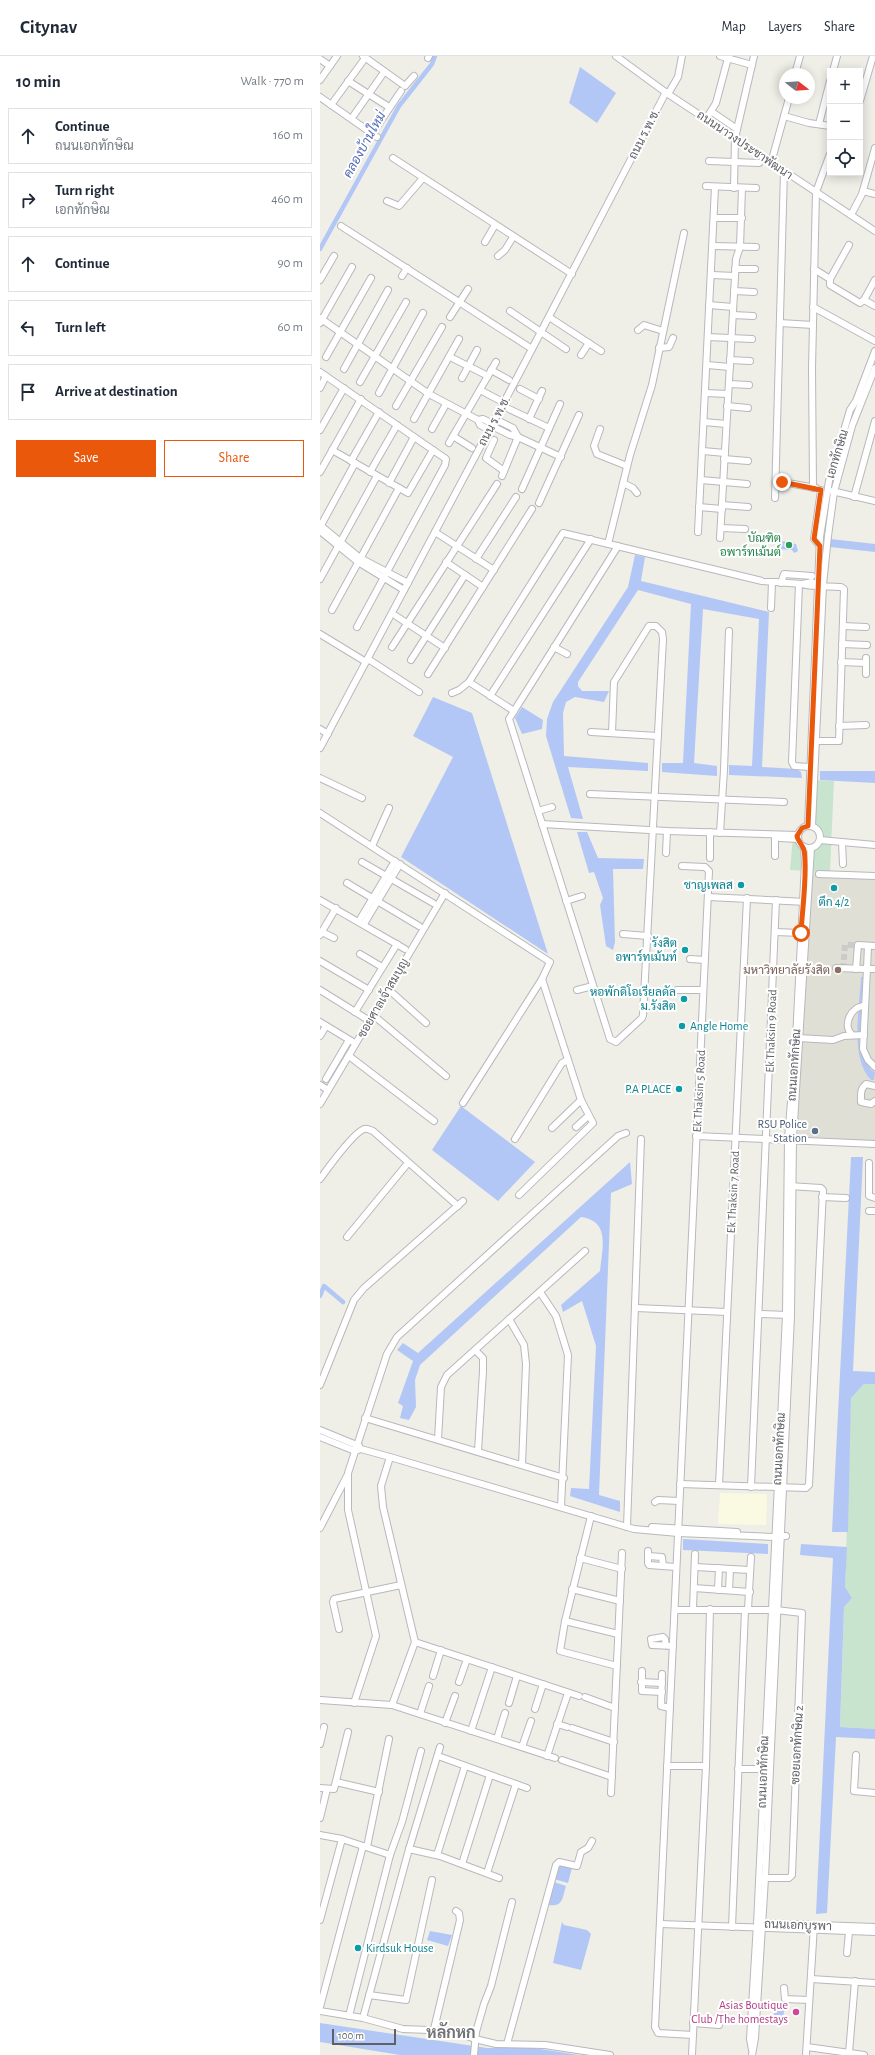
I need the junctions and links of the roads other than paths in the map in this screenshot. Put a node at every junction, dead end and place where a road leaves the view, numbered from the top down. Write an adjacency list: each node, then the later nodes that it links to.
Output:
1 (336, 56): 14 (street)
2 (682, 56): 23 (street, ถนน ร.พ.ช.)
3 (720, 56): 10 (street)
4 (754, 56): 13 (street)
5 (800, 56): 15 (street)
6 (837, 56): 16 (street)
7 (874, 56): 22 (street)
8 (620, 57): 23 (street, ถนนนาวงประชาพัฒนา)
9 (363, 58): 18 (street); 20 (street)
10 (728, 58): 11 (street); 30 (street)
11 (738, 58): 13 (street)
12 (320, 59): 14 (street)
13 (752, 65): 37 (street)
14 (330, 66): 19 (street)
15 (797, 68)
16 (834, 68)
17 (382, 75): 25 (street)
18 (414, 76)
19 (320, 80)
20 (348, 80): 25 (street); 28 (street)
21 (401, 91): 29 (street)
22 (863, 91)
23 (667, 93): 33 (street, ถนนนาวงประชาพัฒนา); 78 (street, ถนน ร.พ.ช.)
24 (827, 93): 34 (street)
25 (368, 94): 29 (street); 31 (street)
26 (320, 97): 28 (street)
27 (787, 104): 32 (street)
28 (331, 105): 38 (street)
29 (390, 107): 36 (street)
30 (712, 112): 33 (street); 37 (street)
31 (354, 115)
32 (784, 116): 34 (street); 45 (street)
33 (706, 119): 39 (street, ถนนนาวงประชาพัฒนา)
34 (819, 124): 35 (street)
35 (827, 125)
36 (376, 128)
37 (736, 129): 39 (street)
38 (377, 137)
39 (733, 137): 43 (street); 45 (street, ถนนนาวงประชาพัฒนา)
40 (875, 148): 54 (street)
41 (392, 158): 48 (street)
42 (709, 161): 43 (street)
43 (732, 162): 44 (street); 51 (street)
44 (759, 163)
45 (771, 163): 47 (street, ถนนนาวงประชาพัฒนา)
46 (827, 164): 55 (street)
47 (784, 171): 55 (street, ถนนนาวงประชาพัฒนา); 104 (street)
48 (423, 178): 57 (street); 61 (street)
49 (706, 186): 50 (street)
50 (715, 187): 51 (street); 59 (street)
51 (732, 188): 52 (street)
52 (742, 188): 53 (street); 60 (street)
53 (756, 188)
54 (863, 191): 56 (street); 58 (street)
55 (816, 192): 58 (street, ถนนนาวงประชาพัฒนา); 77 (street)
56 (875, 194)
57 (387, 201)
58 (851, 215): 63 (street, ถนนนาวงประชาพัฒนา)
59 (714, 218): 60 (street); 68 (street)
60 (742, 218): 69 (street)
61 (495, 225): 65 (street); 66 (street)
62 (341, 226): 74 (street)
63 (875, 231)
64 (684, 233): 108 (street)
65 (513, 237): 72 (street); 78 (street)
66 (485, 242)
67 (849, 245): 83 (street)
68 (713, 246): 69 (street); 79 (street)
69 (740, 247): 70 (street); 75 (street)
70 (756, 247)
71 (334, 256): 84 (street)
72 (498, 256)
73 (352, 267): 103 (street)
74 (407, 268): 80 (street); 92 (street)
75 (736, 269): 76 (street); 81 (street)
76 (755, 269)
77 (814, 269): 83 (street); 96 (street)
78 (572, 274): 102 (street, ถนน ร.พ.ช.)
79 (712, 275): 81 (street); 93 (street)
80 (402, 276)
81 (735, 276): 88 (street)
82 (371, 278): 110 (street)
83 (830, 279): 90 (street)
84 (320, 280)
85 (875, 280): 90 (street)
86 (468, 289): 92 (street)
87 (388, 290): 118 (street)
88 (734, 291): 89 (street); 95 (street)
89 (754, 292)
90 (864, 300): 94 (street)
91 (406, 302): 128 (street)
92 (460, 302): 101 (street); 122 (street)
93 (709, 305): 95 (street); 111 (street)
94 (875, 306)
95 (733, 307): 99 (street)
96 (813, 307): 105 (street); 116 (street)
97 (510, 311): 109 (street)
98 (423, 313): 136 (street)
99 (733, 315): 100 (street); 113 (street)
100 (753, 316)
101 (450, 317)
102 (549, 317): 109 (street, ถนน ร.พ.ช.); 117 (street)
103 (321, 320): 110 (street)
104 (780, 323): 105 (street); 212 (street)
105 (813, 325): 205 (street)
106 (442, 327): 143 (street)
107 (638, 330): 108 (street)
108 (663, 331): 119 (street)
109 (541, 332): 120 (street); 122 (street, ถนน ร.พ.ช.)
110 (340, 333): 118 (street); 127 (street)
111 (708, 337): 113 (street); 132 (street)
112 (673, 338): 119 (street)
113 (731, 338): 115 (street); 131 (street)
114 (459, 339): 126 (street)
115 (752, 339)
116 (875, 341)
117 (589, 343): 123 (street); 125 (street)
118 (357, 345): 128 (street); 135 (street)
119 (660, 348): 193 (street)
120 (566, 349)
121 (477, 350): 133 (street)
122 (532, 350): 174 (street, ถนน ร.พ.ช.)
123 (601, 351)
124 (875, 351): 207 (street, เอกทักษิณ)
125 (582, 355)
126 (450, 356): 133 (street); 154 (street)
127 (326, 357)
128 (375, 357): 136 (street); 144 (street)
129 (750, 361): 131 (street)
130 (496, 362): 137 (street)
131 (730, 364): 132 (street); 145 (street)
132 (707, 365): 153 (street)
133 (469, 367): 140 (street); 141 (street)
134 (875, 368): 208 (street)
135 (344, 369)
136 (393, 369): 143 (street); 152 (street)
137 (492, 370): 140 (street); 142 (street)
138 (320, 372): 139 (street)
139 (326, 376): 147 (street); 148 (street)
140 (488, 376): 150 (street)
141 (462, 378)
142 (510, 380)
143 (411, 381): 154 (street); 161 (street)
144 (360, 382)
145 (729, 384): 146 (street); 155 (street)
146 (749, 385)
147 (320, 388)
148 (344, 388): 156 (street); 176 (street)
149 (520, 389): 157 (street)
150 (480, 390): 158 (street); 166 (street)
151 (542, 392): 157 (street)
152 (379, 393)
153 (705, 393): 155 (street); 171 (street)
154 (429, 394): 159 (street); 168 (street)
155 (728, 394): 162 (street)
156 (361, 399): 165 (street); 186 (street)
157 (539, 399): 169 (street)
158 (499, 400)
159 (446, 404): 166 (street); 177 (street)
160 (560, 404): 175 (street)
161 (396, 406)
162 (727, 406): 163 (street); 173 (street)
163 (748, 408)
164 (509, 409): 169 (street)
165 (379, 412): 172 (street); 192 (street)
166 (466, 414): 174 (street); 179 (street)
167 (579, 415): 189 (street)
168 (414, 419)
169 (529, 419): 175 (street)
170 (875, 421): 211 (street)
171 (704, 422): 173 (street); 188 (street)
172 (397, 424): 180 (street); 195 (street)
173 (726, 424): 190 (street)
174 (492, 425): 181 (street); 222 (street, ถนน ร.พ.ช.)
175 (549, 428): 184 (street)
176 (320, 430)
177 (432, 430)
178 (600, 430): 193 (street)
179 (453, 436): 183 (street); 185 (street)
180 (414, 437): 187 (street); 198 (street)
181 (518, 437): 182 (street); 184 (street)
182 (494, 440)
183 (449, 443)
184 (540, 447): 189 (street); 206 (street)
185 (472, 448)
186 (332, 450): 192 (street); 194 (street)
187 (433, 450): 204 (street); 234 (street)
188 (703, 451): 190 (street); 197 (street)
189 (561, 456): 214 (street)
190 (724, 456): 191 (street); 199 (street)
191 (748, 461)
192 (353, 462): 195 (street); 219 (street)
193 (627, 466): 201 (street)
194 (320, 472)
195 (370, 472): 196 (street)
196 (377, 476): 198 (street); 226 (street)
197 (701, 480): 199 (street); 215 (street)
198 (389, 482): 204 (street)
199 (723, 482): 203 (street); 216 (street)
200 (782, 482): 205 (street)
201 (623, 483): 209 (street); 227 (street)
202 (497, 484): 228 (street)
203 (747, 484)
204 (399, 488): 231 (street)
205 (813, 488): 207 (street)
206 (522, 489)
207 (824, 490): 208 (street); 242 (street, เอกทักษิณ)
208 (834, 492): 211 (street); 242 (street)
209 (637, 493)
210 (516, 497): 230 (street)
211 (854, 497): 213 (street)
212 (776, 498)
213 (875, 501)
214 (539, 503)
215 (700, 507): 216 (street); 223 (street)
216 (722, 507): 217 (street); 220 (street)
217 (748, 507)
218 (532, 509): 233 (street)
219 (320, 527): 226 (street)
220 (720, 528): 221 (street); 224 (street)
221 (745, 529)
222 (435, 532): 228 (street); 239 (street, ถนน ร.พ.ช.)
223 (698, 532)
224 (720, 538)
225 (591, 539): 227 (street); 266 (street); 269 (street)
226 (339, 544): 231 (street); 237 (street)
227 (608, 544): 229 (street)
228 (457, 546): 230 (street); 232 (street)
229 (618, 546): 238 (street); 258 (street)
230 (476, 559): 233 (street)
231 (359, 560): 234 (street); 246 (street)
232 (446, 562): 235 (street); 248 (street)
233 (494, 570): 243 (street)
234 (385, 575): 239 (street); 244 (street); 250 (street)
235 (465, 575): 243 (street); 254 (street)
236 (812, 576): 240 (street)
237 (320, 579)
238 (772, 582): 240 (street); 245 (street)
239 (408, 583): 244 (street, ถนน ร.พ.ช.)
240 (781, 583): 241 (street)
241 (800, 584): 242 (street); 280 (street)
242 (820, 585): 249 (street); 278 (street)
243 (483, 587): 259 (street)
244 (404, 590): 262 (street, ถนน ร.พ.ช.)
245 (771, 608)
246 (332, 610)
247 (396, 616): 248 (street)
248 (407, 623): 254 (street); 257 (street)
249 (842, 626): 251 (street); 255 (street)
250 (357, 627)
251 (866, 627)
252 (729, 631): 286 (street)
253 (320, 634): 262 (street)
254 (426, 636): 259 (street); 261 (street)
255 (842, 644): 256 (street); 263 (street)
256 (867, 645)
257 (392, 647)
258 (554, 647): 260 (street); 270 (street)
259 (445, 648): 264 (street)
260 (567, 654)
261 (410, 660)
262 (367, 661): 267 (street); 276 (street, ถนน ร.พ.ช.)
263 (841, 662): 265 (street); 272 (street)
264 (428, 674)
265 (866, 674)
266 (469, 682): 268 (street); 269 (street)
267 (419, 692)
268 (452, 693)
269 (490, 696): 270 (street)
270 (514, 711): 290 (street)
271 (866, 725): 272 (street)
272 (839, 726): 278 (street)
273 (320, 729): 276 (street)
274 (591, 732): 275 (street)
275 (612, 733): 277 (street); 277 (street)
276 (328, 734): 279 (street, ถนน ร.พ.ช.)
277 (658, 736): 284 (street)
278 (814, 741): 280 (street); 281 (street)
279 (320, 748)
280 (810, 767): 281 (street)
281 (812, 776): 293 (street)
282 (320, 778): 285 (street)
283 (590, 794): 284 (street)
284 (655, 797): 286 (street); 294 (street)
285 (362, 798)
286 (722, 800): 287 (street); 297 (street)
287 (784, 802)
288 (552, 807): 290 (street)
289 (389, 808): 303 (street)
290 (538, 811): 292 (street)
291 (320, 813): 303 (street)
292 (542, 824): 294 (street); 324 (street)
293 (810, 826): 299 (street); 300 (street)
294 (653, 830): 295 (street); 334 (street)
295 (667, 831): 296 (street); 306 (street)
296 (710, 832): 297 (street); 308 (street)
297 (720, 833): 298 (street)
298 (776, 835): 299 (street); 307 (street)
299 (798, 837): 304 (street)
300 (820, 840): 301 (street); 305 (street)
301 (842, 842): 302 (street); 311 (street)
302 (875, 845)
303 (372, 846): 310 (street)
304 (804, 848): 305 (street); 325 (street, ถนนเอกทักษิณ)
305 (811, 848): 325 (street, ถนนเอกทักษิณ)
306 (666, 853)
307 (775, 856)
308 (710, 858)
309 (362, 862): 315 (street)
310 (397, 862): 315 (street); 317 (street)
311 (843, 864)
312 (682, 866): 319 (street, Ek Thaksin 5 Road)
313 (819, 874): 314 (street)
314 (875, 876)
315 (389, 877): 321 (street); 326 (street)
316 (347, 883): 321 (street)
317 (445, 893): 349 (street); 351 (street, ซอยศาลเจ้าสมบุญ)
318 (582, 896): 324 (street)
319 (708, 896): 320 (street); 342 (street, Ek Thaksin 5 Road)
320 (747, 898): 323 (street); 387 (street, Ek Thaksin 7 Road)
321 (375, 899): 328 (street); 329 (street)
322 (320, 900): 327 (street)
323 (776, 900): 325 (street); 330 (street, Ek Thaksin 9 Road)
324 (566, 901): 350 (street)
325 (804, 902): 332 (street, ถนนเอกทักษิณ); 366 (street, ถนนเอกทักษิณ)
326 (433, 903)
327 (336, 908): 328 (street); 331 (street)
328 (362, 922): 336 (street)
329 (419, 926)
330 (775, 932): 332 (street); 388 (street, Ek Thaksin 9 Road)
331 (321, 933): 335 (street)
332 (801, 933): 366 (street, ถนนเอกทักษิณ)
333 (623, 934): 334 (street)
334 (648, 936): 350 (street)
335 (334, 938)
336 (397, 944): 339 (street); 344 (street)
337 (868, 946): 338 (street); 346 (street); 347 (street)
338 (875, 946)
339 (405, 949)
340 (360, 954): 344 (street)
341 (690, 959): 342 (street)
342 (705, 960): 355 (street, Ek Thaksin 5 Road)
343 (320, 961): 352 (street)
344 (382, 967): 352 (street)
345 (836, 968): 346 (street)
346 (856, 969): 347 (street)
347 (866, 969): 348 (street); 357 (street)
348 (875, 969)
349 (542, 979): 370 (street); 379 (street)
350 (594, 986): 353 (street)
351 (388, 989): 359 (street, ซอยศาลเจ้าสมบุญ); 362 (street)
352 (368, 990): 358 (street)
353 (577, 990)
354 (677, 990): 355 (street)
355 (703, 990): 386 (street, Ek Thaksin 5 Road)
356 (320, 991): 358 (street)
357 (862, 1006): 364 (street); 364 (street)
358 (355, 1012): 360 (street)
359 (373, 1015): 368 (street, ซอยศาลเจ้าสมบุญ); 372 (street)
360 (365, 1018)
361 (320, 1022): 363 (street)
362 (426, 1023)
363 (326, 1026): 365 (street); 367 (street)
364 (858, 1035): 366 (street); 371 (street)
365 (320, 1036)
366 (798, 1038): 391 (street, ถนนเอกทักษิณ)
367 (350, 1040): 368 (street); 373 (street)
368 (356, 1045): 369 (street, ซอยศาลเจ้าสมบุญ)
369 (349, 1056): 376 (street, ซอยศาลเจ้าสมบุญ); 382 (street)
370 (568, 1060): 377 (street); 389 (street)
371 (875, 1067)
372 (446, 1076)
373 (326, 1079)
374 (320, 1085): 376 (street)
375 (875, 1086): 378 (street)
376 (328, 1090): 380 (street, ซอยศาลเจ้าสมบุญ)
377 (581, 1100): 381 (street); 384 (street)
378 (875, 1101)
379 (463, 1103)
380 (320, 1104)
381 (588, 1116): 383 (street); 397 (street)
382 (434, 1120)
383 (576, 1127)
384 (552, 1128)
385 (626, 1132): 414 (street)
386 (696, 1136): 387 (street); 407 (street, Ek Thaksin 5 Road)
387 (735, 1138): 388 (street); 408 (street, Ek Thaksin 7 Road)
388 (767, 1138): 391 (street); 409 (street, Ek Thaksin 9 Road)
389 (515, 1139)
390 (641, 1139): 406 (street)
391 (791, 1139): 392 (street); 396 (street, ถนนเอกทักษิณ)
392 (875, 1144)
393 (408, 1163): 395 (street); 402 (street); 403 (street)
394 (869, 1163): 400 (street)
395 (320, 1179)
396 (789, 1186): 398 (street); 410 (street, ถนนเอกทักษิณ)
397 (518, 1195)
398 (822, 1197): 399 (street); 427 (street)
399 (846, 1198)
400 (875, 1198)
401 (463, 1201): 402 (street)
402 (458, 1206): 413 (street)
403 (347, 1238)
404 (585, 1251): 405 (street)
405 (540, 1292): 411 (street); 423 (street)
406 (636, 1308): 407 (street); 432 (street)
407 (689, 1311): 408 (street); 424 (street, Ek Thaksin 5 Road)
408 (727, 1312): 425 (street, Ek Thaksin 7 Road)
409 (760, 1314): 410 (street); 426 (street, Ek Thaksin 9 Road)
410 (788, 1315): 427 (street, ถนนเอกทักษิณ)
411 (509, 1319): 412 (street); 421 (street)
412 (475, 1350): 417 (street); 419 (street)
413 (320, 1385)
414 (365, 1418): 417 (street); 418 (street)
415 (320, 1430): 418 (street)
416 (320, 1437): 418 (street)
417 (438, 1439): 419 (street)
418 (358, 1448): 420 (street); 422 (street)
419 (478, 1451): 421 (street)
420 (390, 1457): 430 (street); 447 (street)
421 (522, 1465): 423 (street)
422 (348, 1472): 433 (street); 452 (street)
423 (564, 1478): 430 (street)
424 (680, 1484): 425 (street); 428 (street, Ek Thaksin 5 Road)
425 (719, 1485): 426 (street)
426 (751, 1487): 427 (street)
427 (779, 1488): 435 (street, ถนนเอกทักษิณ)
428 (679, 1501): 429 (street); 434 (street, Ek Thaksin 5 Road)
429 (655, 1502)
430 (561, 1507): 431 (street)
431 (591, 1516): 432 (street); 439 (street)
432 (625, 1525): 434 (street)
433 (320, 1528)
434 (678, 1531): 435 (street); 441 (street, Ek Thaksin 5 Road)
435 (777, 1535): 459 (street, ถนนเอกทักษิณ)
436 (622, 1553): 443 (street)
437 (695, 1554): 442 (street)
438 (751, 1557): 446 (street)
439 (580, 1558): 443 (street); 449 (street)
440 (663, 1566): 440 (street); 441 (street)
441 (676, 1567): 457 (street, Ek Thaksin 5 Road)
442 (695, 1567): 444 (street); 448 (street)
443 (622, 1568): 454 (street)
444 (719, 1568): 445 (street); 450 (street)
445 (730, 1569): 446 (street); 451 (street)
446 (750, 1570): 453 (street)
447 (401, 1585): 452 (street); 463 (street)
448 (694, 1588): 450 (street); 455 (street)
449 (572, 1589): 454 (street); 460 (street)
450 (718, 1590): 451 (street)
451 (729, 1590): 453 (street)
452 (366, 1592): 461 (street); 481 (street)
453 (750, 1592): 458 (street)
454 (620, 1601): 462 (street)
455 (692, 1609): 456 (street); 457 (street)
456 (710, 1609): 458 (street); 507 (street)
457 (674, 1610): 485 (street, Ek Thaksin 5 Road)
458 (746, 1610): 459 (street); 508 (street)
459 (773, 1610): 509 (street, ถนนเอกทักษิณ); 530 (street, ซอยเอกทักษิณ 2)
460 (564, 1621): 462 (street); 466 (street)
461 (339, 1629)
462 (618, 1634): 466 (street)
463 (415, 1642): 464 (street); 483 (street)
464 (441, 1650): 465 (street); 470 (street)
465 (467, 1659): 467 (street); 472 (street)
466 (617, 1666): 484 (street)
467 (492, 1667): 471 (street); 493 (street)
468 (642, 1671): 473 (street)
469 (662, 1674): 474 (street)
470 (433, 1676)
471 (517, 1676): 475 (street); 482 (street)
472 (459, 1682)
473 (641, 1682): 474 (street); 477 (street)
474 (662, 1683): 477 (street)
475 (543, 1684): 478 (street); 486 (street)
476 (429, 1686): 488 (street)
477 (662, 1692): 485 (street)
478 (568, 1693): 484 (street); 491 (street)
479 (455, 1696): 490 (street)
480 (320, 1700): 481 (street)
481 (354, 1703): 483 (street)
482 (508, 1703)
483 (392, 1705): 488 (street)
484 (615, 1708): 497 (street)
485 (670, 1708): 506 (street, Ek Thaksin 5 Road)
486 (535, 1709)
487 (505, 1713): 496 (street)
488 (420, 1714): 490 (street)
489 (531, 1721): 500 (street)
490 (445, 1723): 493 (street)
491 (557, 1724): 497 (street); 504 (street)
492 (324, 1727): 498 (street)
493 (471, 1731): 496 (street)
494 (348, 1732): 512 (street)
495 (389, 1739): 516 (street)
496 (497, 1739): 500 (street)
497 (614, 1742): 511 (street)
498 (320, 1744)
499 (440, 1746): 503 (street)
500 (522, 1747): 504 (street)
501 (421, 1751): 525 (street)
502 (856, 1755): 518 (street)
503 (438, 1756): 505 (street); 524 (street)
504 (547, 1756): 511 (street)
505 (465, 1766): 510 (street); 526 (street)
506 (667, 1766): 507 (street); 535 (street, Ek Thaksin 5 Road)
507 (706, 1766): 536 (street)
508 (738, 1769): 509 (street); 538 (street)
509 (766, 1769): 530 (street, ถนนเอกทักษิณ)
510 (490, 1775): 513 (street); 527 (street)
511 (612, 1777): 517 (street)
512 (336, 1782): 515 (street); 516 (street)
513 (516, 1784): 514 (street); 528 (street)
514 (527, 1788)
515 (323, 1789): 519 (street)
516 (379, 1792): 523 (street)
517 (611, 1793)
518 (875, 1793)
519 (320, 1818)
520 (320, 1835): 521 (street)
521 (342, 1839): 523 (street); 534 (street)
522 (592, 1841): 559 (street)
523 (365, 1847): 525 (street); 550 (street)
524 (409, 1849): 526 (street); 548 (street)
525 (390, 1855): 552 (street)
526 (437, 1855): 527 (street)
527 (462, 1864): 528 (street)
528 (487, 1873): 529 (street)
529 (499, 1878)
530 (762, 1878): 537 (street, ถนนเอกทักษิณ)
531 (432, 1880): 548 (street)
532 (512, 1902): 558 (street)
533 (456, 1911): 556 (street)
534 (320, 1920)
535 (660, 1924): 536 (street, ถนนเอกบูรพา); 557 (street, Ek Thaksin 5 Road)
536 (699, 1926): 538 (street, ถนนเอกบูรพา); 554 (street)
537 (758, 1926): 538 (street, ถนนเอกบูรพา); 540 (street, ถนนเอกบูรพา); 561 (street, ถนนเอกทักษิณ)
538 (732, 1927)
539 (875, 1927): 540 (street, ถนนเอกบูรพา)
540 (814, 1928): 541 (street, ถนนเอกบูรพา); 544 (street)
541 (848, 1932): 542 (street, ถนนเอกบูรพา); 543 (street)
542 (875, 1932)
543 (847, 1953)
544 (811, 1978): 545 (street); 549 (street)
545 (855, 1981): 546 (street); 562 (street)
546 (875, 1983)
547 (784, 1988): 549 (street)
548 (369, 1995): 553 (street)
549 (809, 2000): 560 (street)
550 (320, 2008)
551 (320, 2011): 552 (street)
552 (349, 2016): 553 (street)
553 (363, 2018): 556 (street)
554 (694, 2023): 555 (street); 557 (street)
555 (719, 2025)
556 (434, 2029): 558 (street)
557 (693, 2034): 565 (street)
558 (475, 2042): 559 (street); 563 (street)
559 (507, 2044): 564 (street)
560 (807, 2047): 562 (street); 566 (street)
561 (752, 2052)
562 (850, 2053): 567 (street)
563 (474, 2055)
564 (610, 2055)
565 (692, 2055)
566 (806, 2055)
567 (864, 2055)

